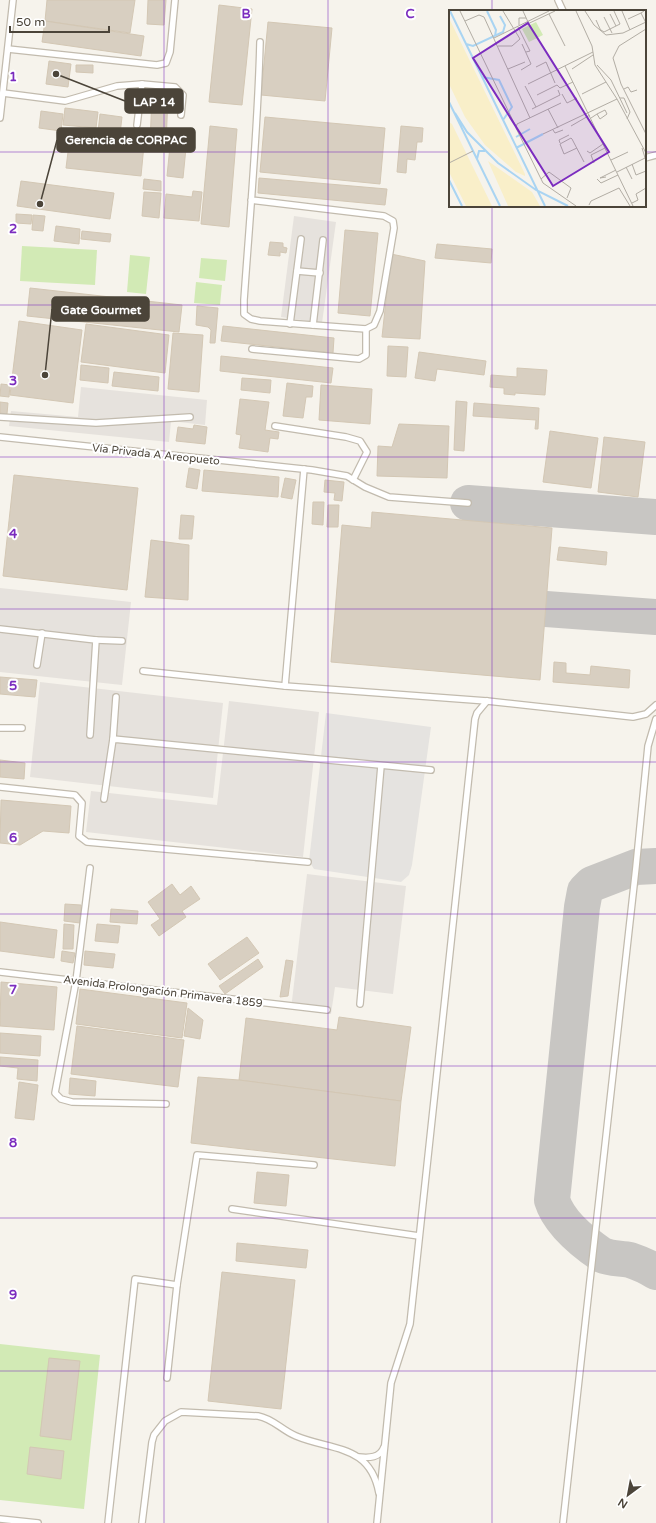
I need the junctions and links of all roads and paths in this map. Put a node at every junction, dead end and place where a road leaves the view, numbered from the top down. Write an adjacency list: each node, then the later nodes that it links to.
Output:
1 (13, 0): 6 (lane)
2 (175, 0): 6 (lane)
3 (558, 0): 4 (lane)
4 (563, 10)
5 (260, 42): 14 (lane)
6 (8, 49): 8 (lane)
7 (142, 84): 8 (lane); 9 (lane); 11 (lane)
8 (3, 93): 10 (lane)
9 (181, 115)
10 (0, 118)
11 (137, 125)
12 (656, 155): 13 (lane)
13 (646, 158)
14 (251, 200): 19 (lane); 21 (lane)
15 (302, 239): 17 (lane)
16 (323, 240): 18 (lane)
17 (297, 271): 18 (lane); 19 (lane)
18 (320, 273): 20 (lane)
19 (290, 324): 20 (lane)
20 (313, 325): 21 (lane)
21 (366, 329): 22 (lane)
22 (252, 349)
23 (0, 417): 24 (lane)
24 (190, 417)
25 (275, 426): 28 (lane)
26 (0, 437): 27 (lane, Vía Privada A Areopueto)
27 (304, 469): 28 (lane, Vía Privada A Areopueto); 36 (lane)
28 (353, 480): 29 (lane, Vía Privada A Areopueto)
29 (468, 503)
30 (0, 629): 31 (lane)
31 (42, 633): 32 (lane); 34 (lane)
32 (96, 640): 33 (lane); 43 (lane)
33 (122, 641)
34 (37, 665)
35 (144, 671): 36 (lane)
36 (285, 686): 38 (lane)
37 (116, 697): 44 (lane)
38 (487, 701): 39 (lane); 58 (lane)
39 (656, 705)
40 (656, 719): 69 (lane)
41 (0, 728): 42 (lane)
42 (22, 728)
43 (90, 735)
44 (113, 739): 45 (lane); 48 (lane)
45 (381, 766): 46 (lane); 53 (lane)
46 (431, 770)
47 (0, 787): 49 (lane)
48 (104, 799)
49 (308, 862)
50 (90, 868): 52 (lane)
51 (0, 972): 52 (lane, Avenida Prolongación Primavera 1859)
52 (76, 981): 54 (lane, Avenida Prolongación Primavera 1859); 55 (lane)
53 (360, 1004)
54 (327, 1010)
55 (166, 1104)
56 (314, 1165): 59 (lane)
57 (232, 1210): 58 (lane)
58 (419, 1236): 61 (lane)
59 (177, 1285): 60 (lane); 66 (lane)
60 (167, 1378)
61 (386, 1443): 62 (lane); 63 (lane)
62 (358, 1457): 63 (lane); 67 (lane)
63 (380, 1501): 68 (lane)
64 (0, 1519): 65 (lane)
65 (38, 1523)
66 (108, 1523)
67 (142, 1523)
68 (377, 1523)
69 (563, 1523)

